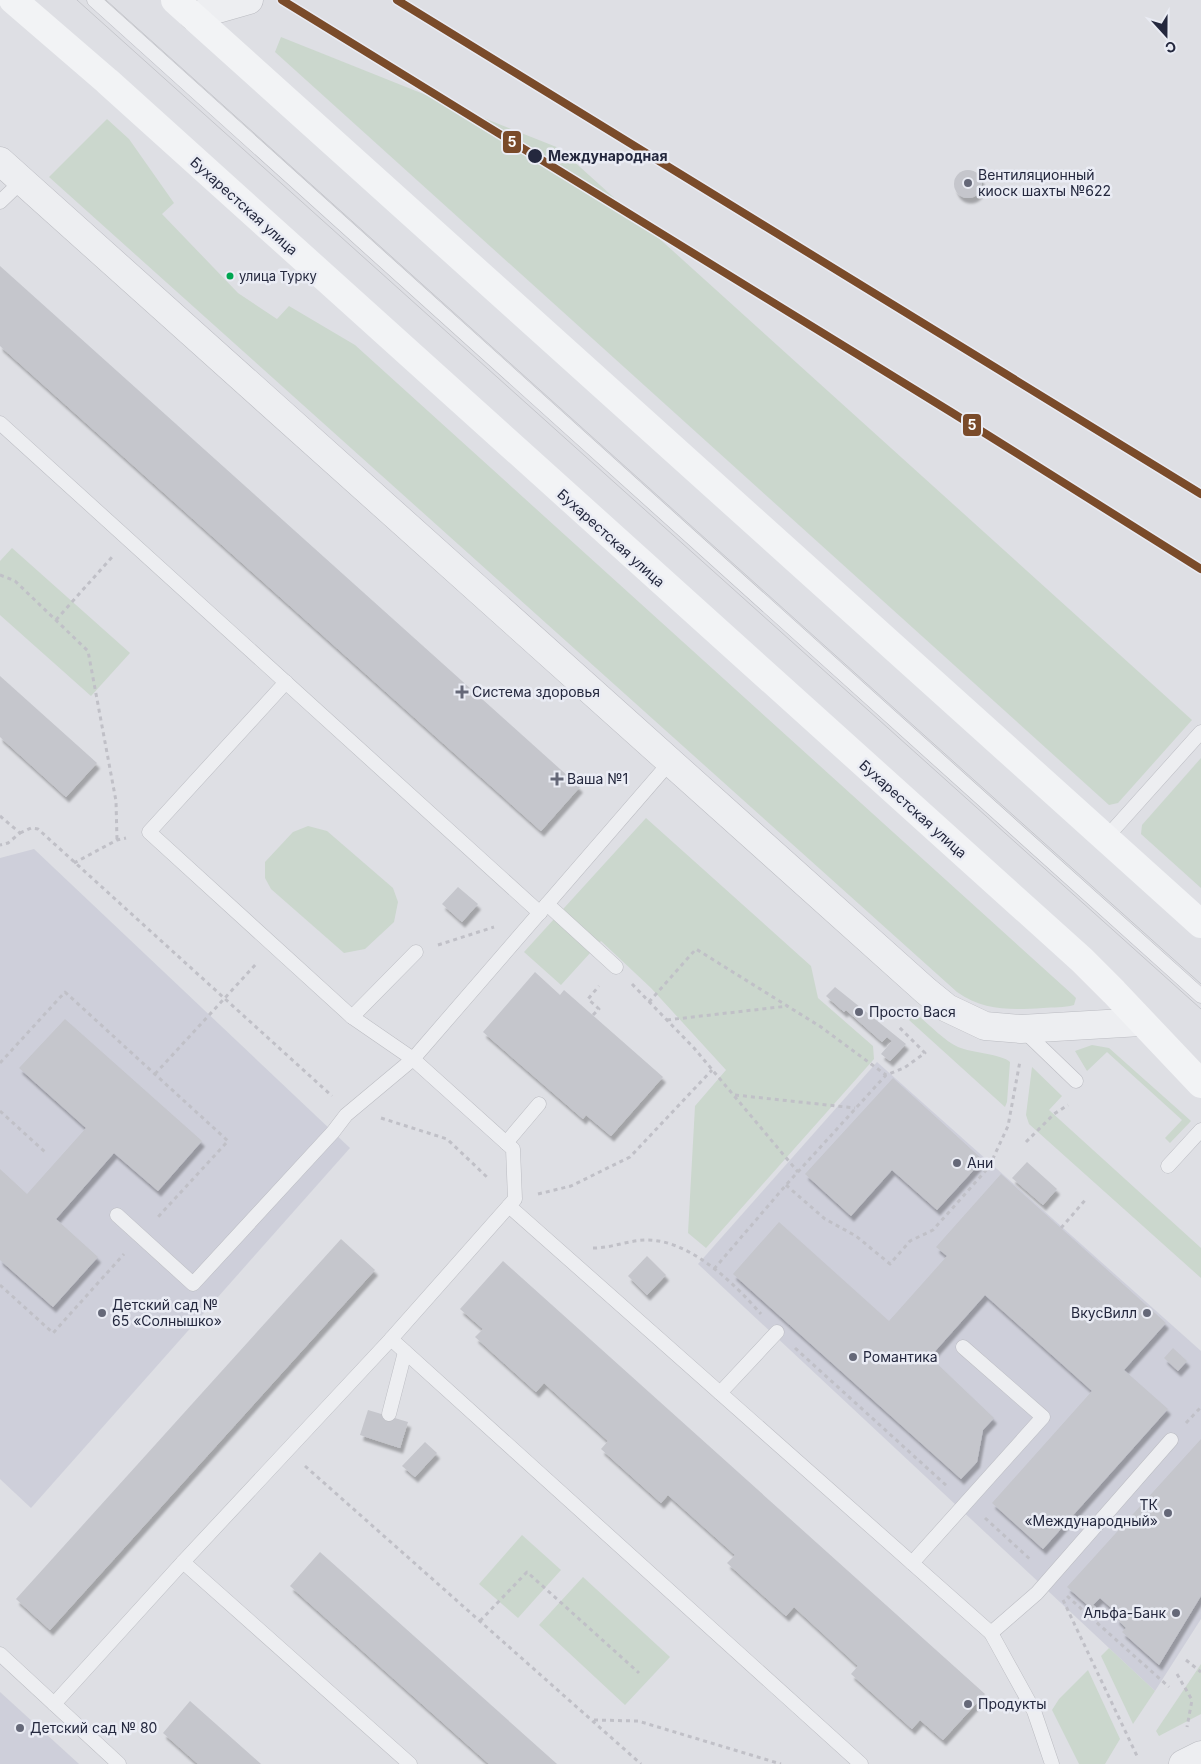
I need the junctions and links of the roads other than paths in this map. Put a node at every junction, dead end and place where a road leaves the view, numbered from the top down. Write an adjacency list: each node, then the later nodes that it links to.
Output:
1 (13, 0): 19 (main road, Бухарестская улица)
2 (94, 0): 17 (lane)
3 (249, 0): 4 (street)
4 (184, 8): 12 (main road)
5 (0, 160): 6 (street)
6 (23, 180): 7 (lane); 11 (street)
7 (0, 202)
8 (0, 423): 9 (lane)
9 (286, 682): 13 (lane); 18 (lane)
10 (1201, 732): 12 (lane)
11 (670, 761): 13 (lane); 20 (street)
12 (1105, 839): 14 (main road)
13 (544, 908): 16 (lane); 21 (lane)
14 (1201, 924)
15 (416, 952): 18 (lane)
16 (616, 967)
17 (1201, 996)
18 (352, 1016): 21 (lane)
19 (1141, 1022): 20 (street); 23 (main road, Бухарестская улица)
20 (1021, 1041): 22 (lane)
21 (413, 1059): 26 (lane); 29 (lane)
22 (1076, 1081)
23 (1201, 1084)
24 (539, 1104): 26 (lane)
25 (1201, 1130): 27 (lane)
26 (506, 1142): 28 (lane)
27 (1168, 1166)
28 (512, 1203): 31 (lane); 34 (lane)
29 (117, 1215)
30 (777, 1332): 34 (lane)
31 (391, 1339): 33 (lane); 37 (lane)
32 (963, 1347): 38 (lane)
33 (405, 1352): 35 (lane); 45 (lane)
34 (720, 1393): 38 (lane)
35 (388, 1414)
36 (1170, 1440): 39 (lane)
37 (183, 1562): 41 (lane); 44 (lane)
38 (912, 1563): 39 (lane)
39 (991, 1633): 46 (lane)
40 (0, 1654): 41 (lane)
41 (54, 1704): 43 (lane)
42 (1201, 1755): 47 (street)
43 (119, 1764)
44 (410, 1764)
45 (861, 1764)
46 (1052, 1764)
47 (1183, 1764)

